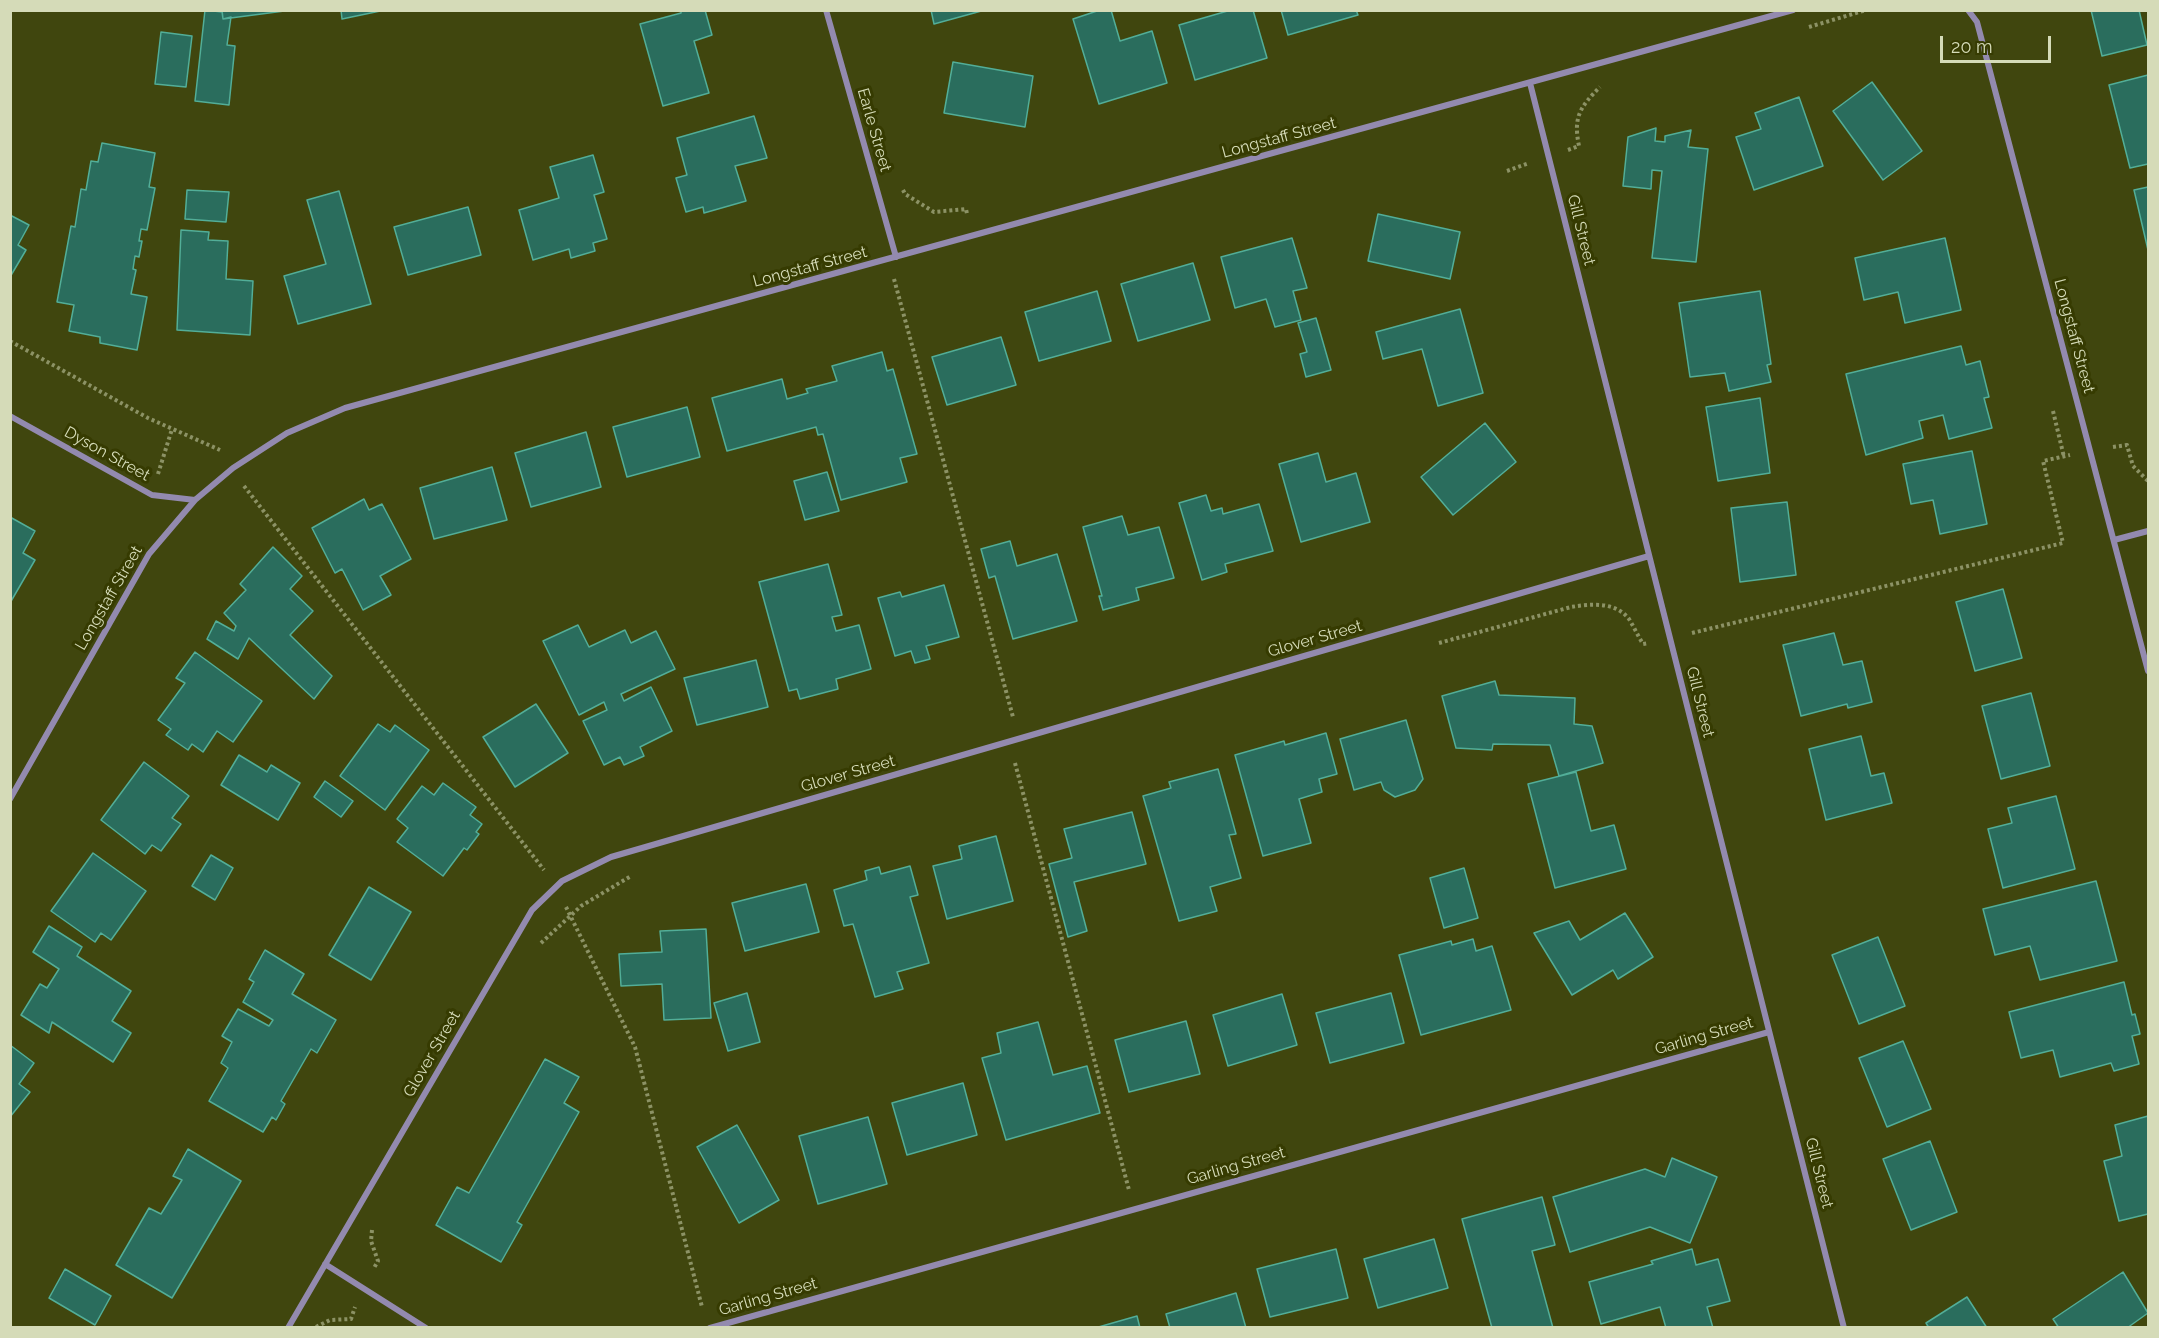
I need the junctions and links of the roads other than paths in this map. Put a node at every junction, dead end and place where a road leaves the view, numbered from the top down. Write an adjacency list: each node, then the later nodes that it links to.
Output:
1 (826, 10): 5 (street, Earle Street)
2 (1793, 10): 4 (street, Longstaff Street)
3 (1968, 10): 9 (street, Longstaff Street)
4 (1530, 82): 5 (street, Longstaff Street); 10 (street, Gill Street)
5 (896, 257): 7 (street, Longstaff Street)
6 (10, 416): 7 (street, Dyson Street)
7 (195, 500): 12 (street, Longstaff Street)
8 (2148, 531): 9 (street)
9 (2114, 540): 11 (street, Longstaff Street)
10 (1649, 556): 13 (street, Gill Street); 14 (street, Glover Street)
11 (2148, 671)
12 (10, 799)
13 (1769, 1032): 17 (street, Garling Street); 18 (street, Gill Street)
14 (325, 1264): 15 (street, Glover Street); 16 (street)
15 (288, 1328)
16 (426, 1328)
17 (710, 1328)
18 (1844, 1328)

